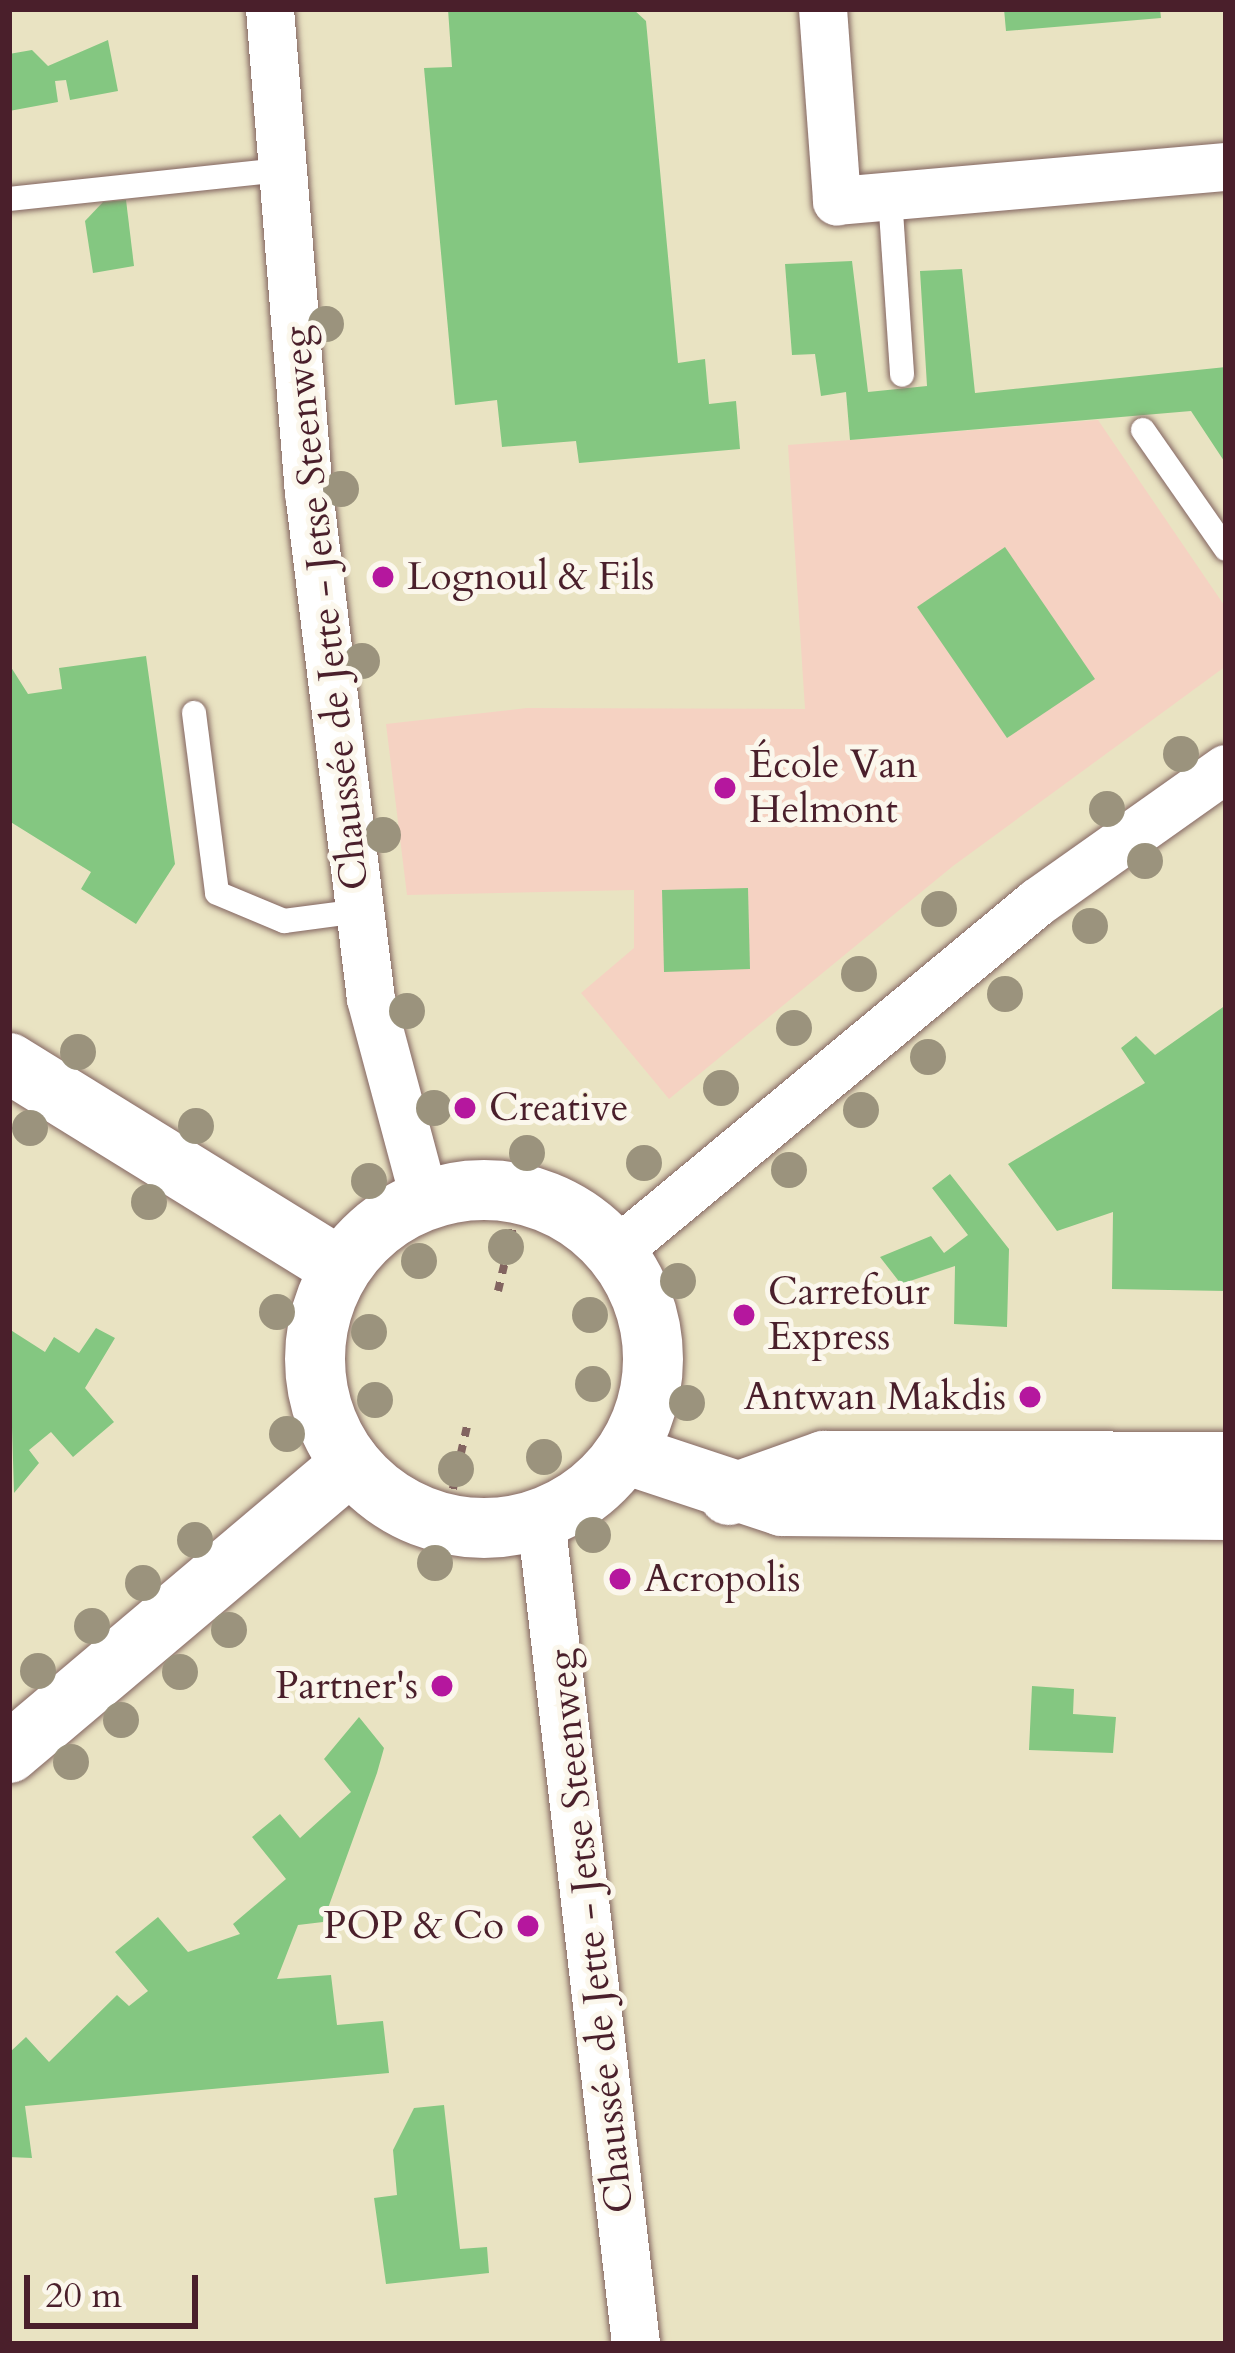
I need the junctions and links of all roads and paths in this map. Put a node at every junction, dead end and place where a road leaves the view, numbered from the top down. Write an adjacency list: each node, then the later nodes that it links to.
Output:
1 (269, 9): 4 (street, Chaussée de Jette - Jetse Steenweg)
2 (823, 9): 5 (street)
3 (1226, 167): 5 (street)
4 (280, 170): 6 (lane); 12 (street, Chaussée de Jette - Jetse Steenweg)
5 (890, 197): 7 (lane)
6 (9, 199)
7 (902, 375)
8 (1144, 430): 9 (lane)
9 (1226, 549)
10 (194, 713): 12 (lane)
11 (1226, 769): 16 (street)
12 (360, 911): 15 (street, Chaussée de Jette - Jetse Steenweg)
13 (9, 1063): 17 (street)
14 (521, 1194): 15 (street); 16 (street); 18 (path)
15 (424, 1200): 17 (street)
16 (616, 1252): 20 (street)
17 (341, 1268): 22 (street)
18 (498, 1292)
19 (467, 1426): 26 (path)
20 (625, 1454): 23 (street); 25 (street)
21 (1226, 1462): 23 (street)
22 (351, 1464): 26 (street); 27 (street)
23 (729, 1495): 24 (street)
24 (1226, 1510)
25 (541, 1519): 26 (street); 28 (street, Chaussée de Jette - Jetse Steenweg)
26 (445, 1524)
27 (9, 1753)
28 (636, 2344)

